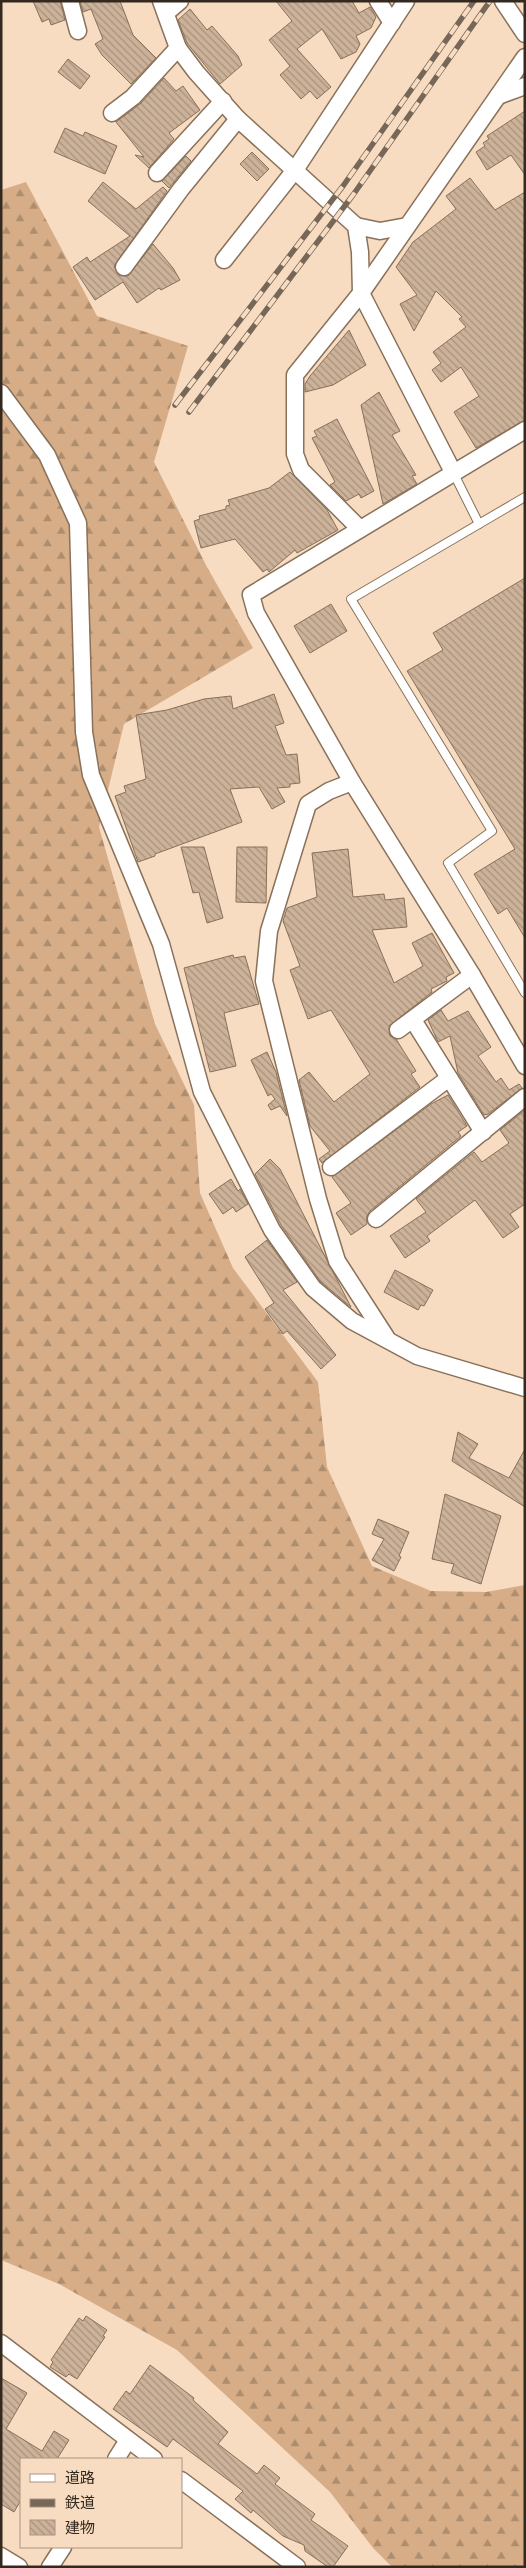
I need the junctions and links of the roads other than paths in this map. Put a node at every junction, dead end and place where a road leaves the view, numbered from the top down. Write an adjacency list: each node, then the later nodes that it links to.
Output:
1 (70, 1): 8 (street)
2 (180, 1): 6 (street)
3 (378, 1): 7 (street)
4 (406, 1): 7 (street)
5 (503, 1): 9 (street)
6 (163, 7): 10 (street)
7 (392, 23): 17 (street)
8 (78, 31)
9 (525, 34)
10 (178, 48): 14 (street); 15 (street)
11 (525, 57): 13 (street)
12 (525, 86): 13 (street)
13 (498, 96): 20 (street)
14 (223, 101): 16 (street); 18 (street)
15 (112, 113)
16 (238, 119): 17 (street); 22 (street)
17 (295, 170): 19 (street); 21 (street)
18 (157, 174)
19 (356, 226): 20 (street); 23 (street)
20 (407, 226): 23 (street)
21 (224, 260)
22 (124, 267)
23 (361, 293): 26 (street); 29 (street)
24 (1, 393): 41 (street)
25 (525, 430): 26 (street)
26 (453, 472): 28 (lane); 29 (street)
27 (525, 496): 28 (lane)
28 (479, 524): 32 (lane)
29 (360, 529): 30 (street)
30 (352, 782): 31 (street); 41 (street)
31 (472, 975): 33 (street); 35 (street)
32 (525, 993)
33 (412, 1020): 34 (street); 36 (street)
34 (398, 1030)
35 (525, 1066)
36 (449, 1078): 38 (street); 39 (street)
37 (525, 1097): 38 (street)
38 (483, 1132): 40 (street)
39 (331, 1167)
40 (376, 1219)
41 (388, 1339): 42 (street)
42 (525, 1388)
43 (1, 2343): 44 (street)
44 (128, 2440): 45 (street); 46 (street)
45 (117, 2458)
46 (153, 2458)
47 (182, 2481): 52 (street)
48 (62, 2548): 51 (street)
49 (1, 2556): 50 (street)
50 (19, 2567)
51 (50, 2567)
52 (297, 2567)

